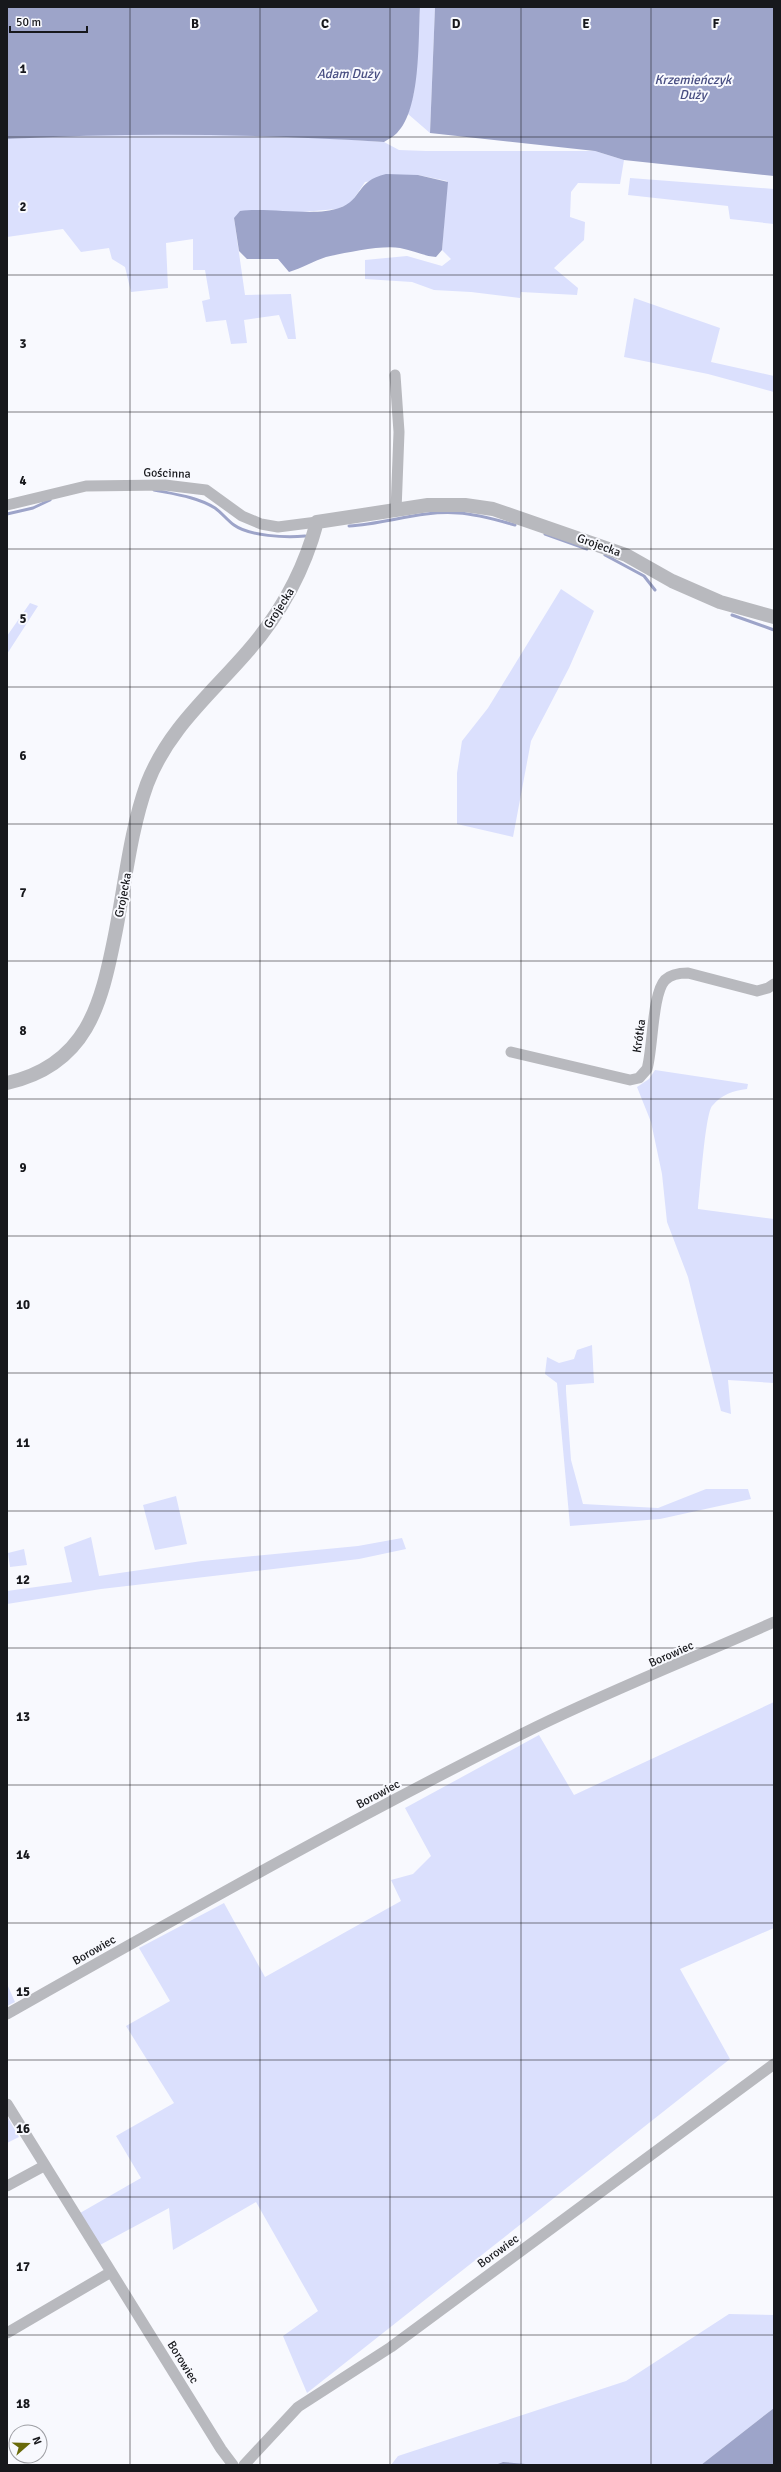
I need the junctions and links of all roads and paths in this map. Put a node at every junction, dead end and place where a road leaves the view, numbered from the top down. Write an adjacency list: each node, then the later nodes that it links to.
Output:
1 (395, 375): 3 (street)
2 (7, 505): 4 (street, Gościnna)
3 (396, 511): 4 (street, Grojecka); 5 (street, Grojecka)
4 (317, 522): 8 (street, Grojecka)
5 (774, 617)
6 (774, 984): 7 (street, Krótka)
7 (512, 1052)
8 (7, 1083)
9 (774, 1622): 10 (street, Borowiec)
10 (7, 2014)
11 (774, 2064): 18 (street, Borowiec)
12 (7, 2104): 13 (street, Borowiec)
13 (44, 2166): 14 (street); 15 (street, Borowiec)
14 (7, 2186)
15 (111, 2272): 16 (street); 17 (street, Borowiec)
16 (7, 2333)
17 (233, 2465)
18 (244, 2465)

